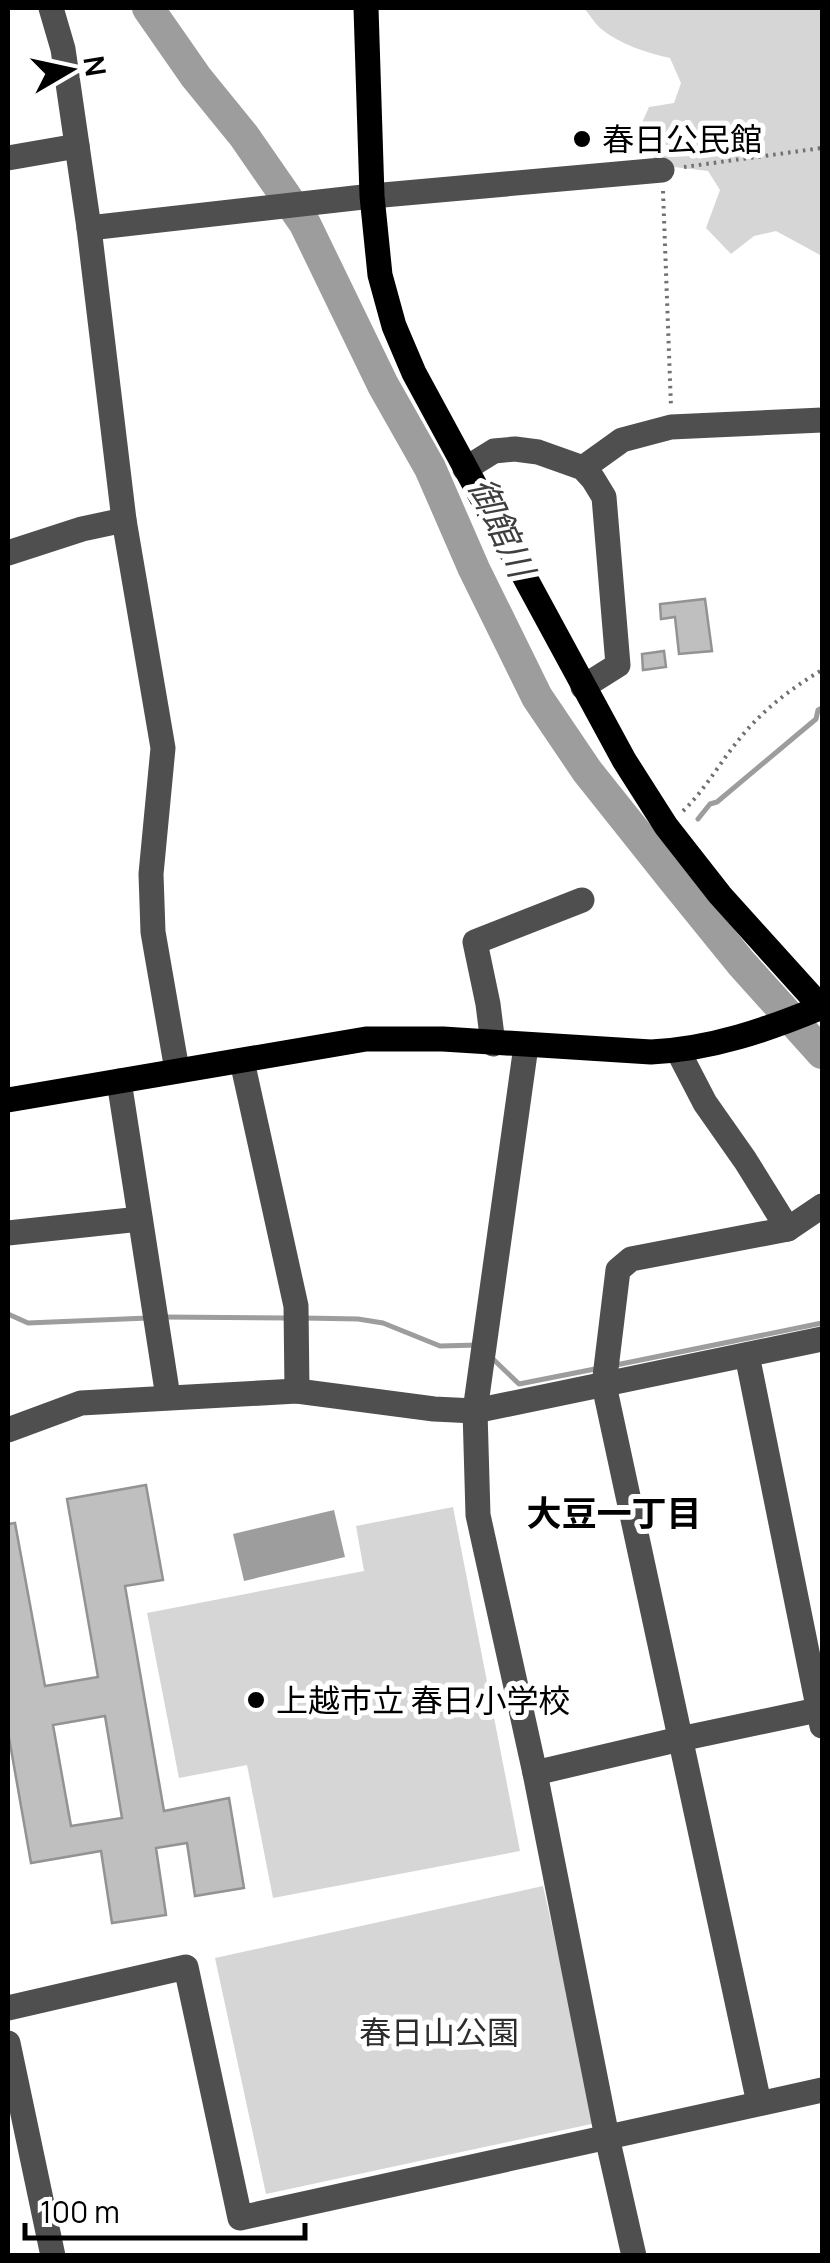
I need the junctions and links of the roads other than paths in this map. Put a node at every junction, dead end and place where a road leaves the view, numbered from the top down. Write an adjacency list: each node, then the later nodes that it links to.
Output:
1 (51, 8): 3 (street)
2 (366, 8): 6 (main road)
3 (77, 146): 4 (street); 7 (street)
4 (8, 158)
5 (662, 170): 6 (street)
6 (372, 196): 7 (street); 10 (main road)
7 (90, 228): 11 (street)
8 (822, 420): 9 (street)
9 (583, 468): 10 (street); 13 (street)
10 (465, 469): 13 (main road)
11 (124, 520): 12 (street); 20 (street)
12 (8, 554)
13 (583, 687): 15 (main road)
14 (582, 900): 16 (street)
15 (822, 1008): 18 (main road)
16 (493, 1044): 17 (main road); 19 (main road)
17 (526, 1046): 18 (main road); 32 (street)
18 (678, 1051): 25 (street)
19 (242, 1060): 20 (main road); 30 (street)
20 (177, 1070): 21 (main road)
21 (119, 1081): 22 (main road); 24 (street)
22 (8, 1100)
23 (822, 1206): 25 (street)
24 (140, 1218): 26 (street); 31 (street)
25 (788, 1229): 29 (street)
26 (8, 1233)
27 (822, 1339): 28 (street)
28 (747, 1355): 29 (street); 34 (street)
29 (604, 1385): 32 (street); 35 (street)
30 (298, 1391): 31 (street); 32 (street)
31 (168, 1397): 33 (street)
32 (475, 1412): 36 (street)
33 (8, 1430)
34 (821, 1715): 35 (street)
35 (680, 1738): 36 (street); 40 (street)
36 (535, 1773): 41 (street)
37 (8, 2008): 41 (street)
38 (8, 2043): 42 (street)
39 (822, 2090): 40 (street)
40 (759, 2104): 41 (street)
41 (606, 2137): 43 (street)
42 (53, 2256)
43 (634, 2256)

